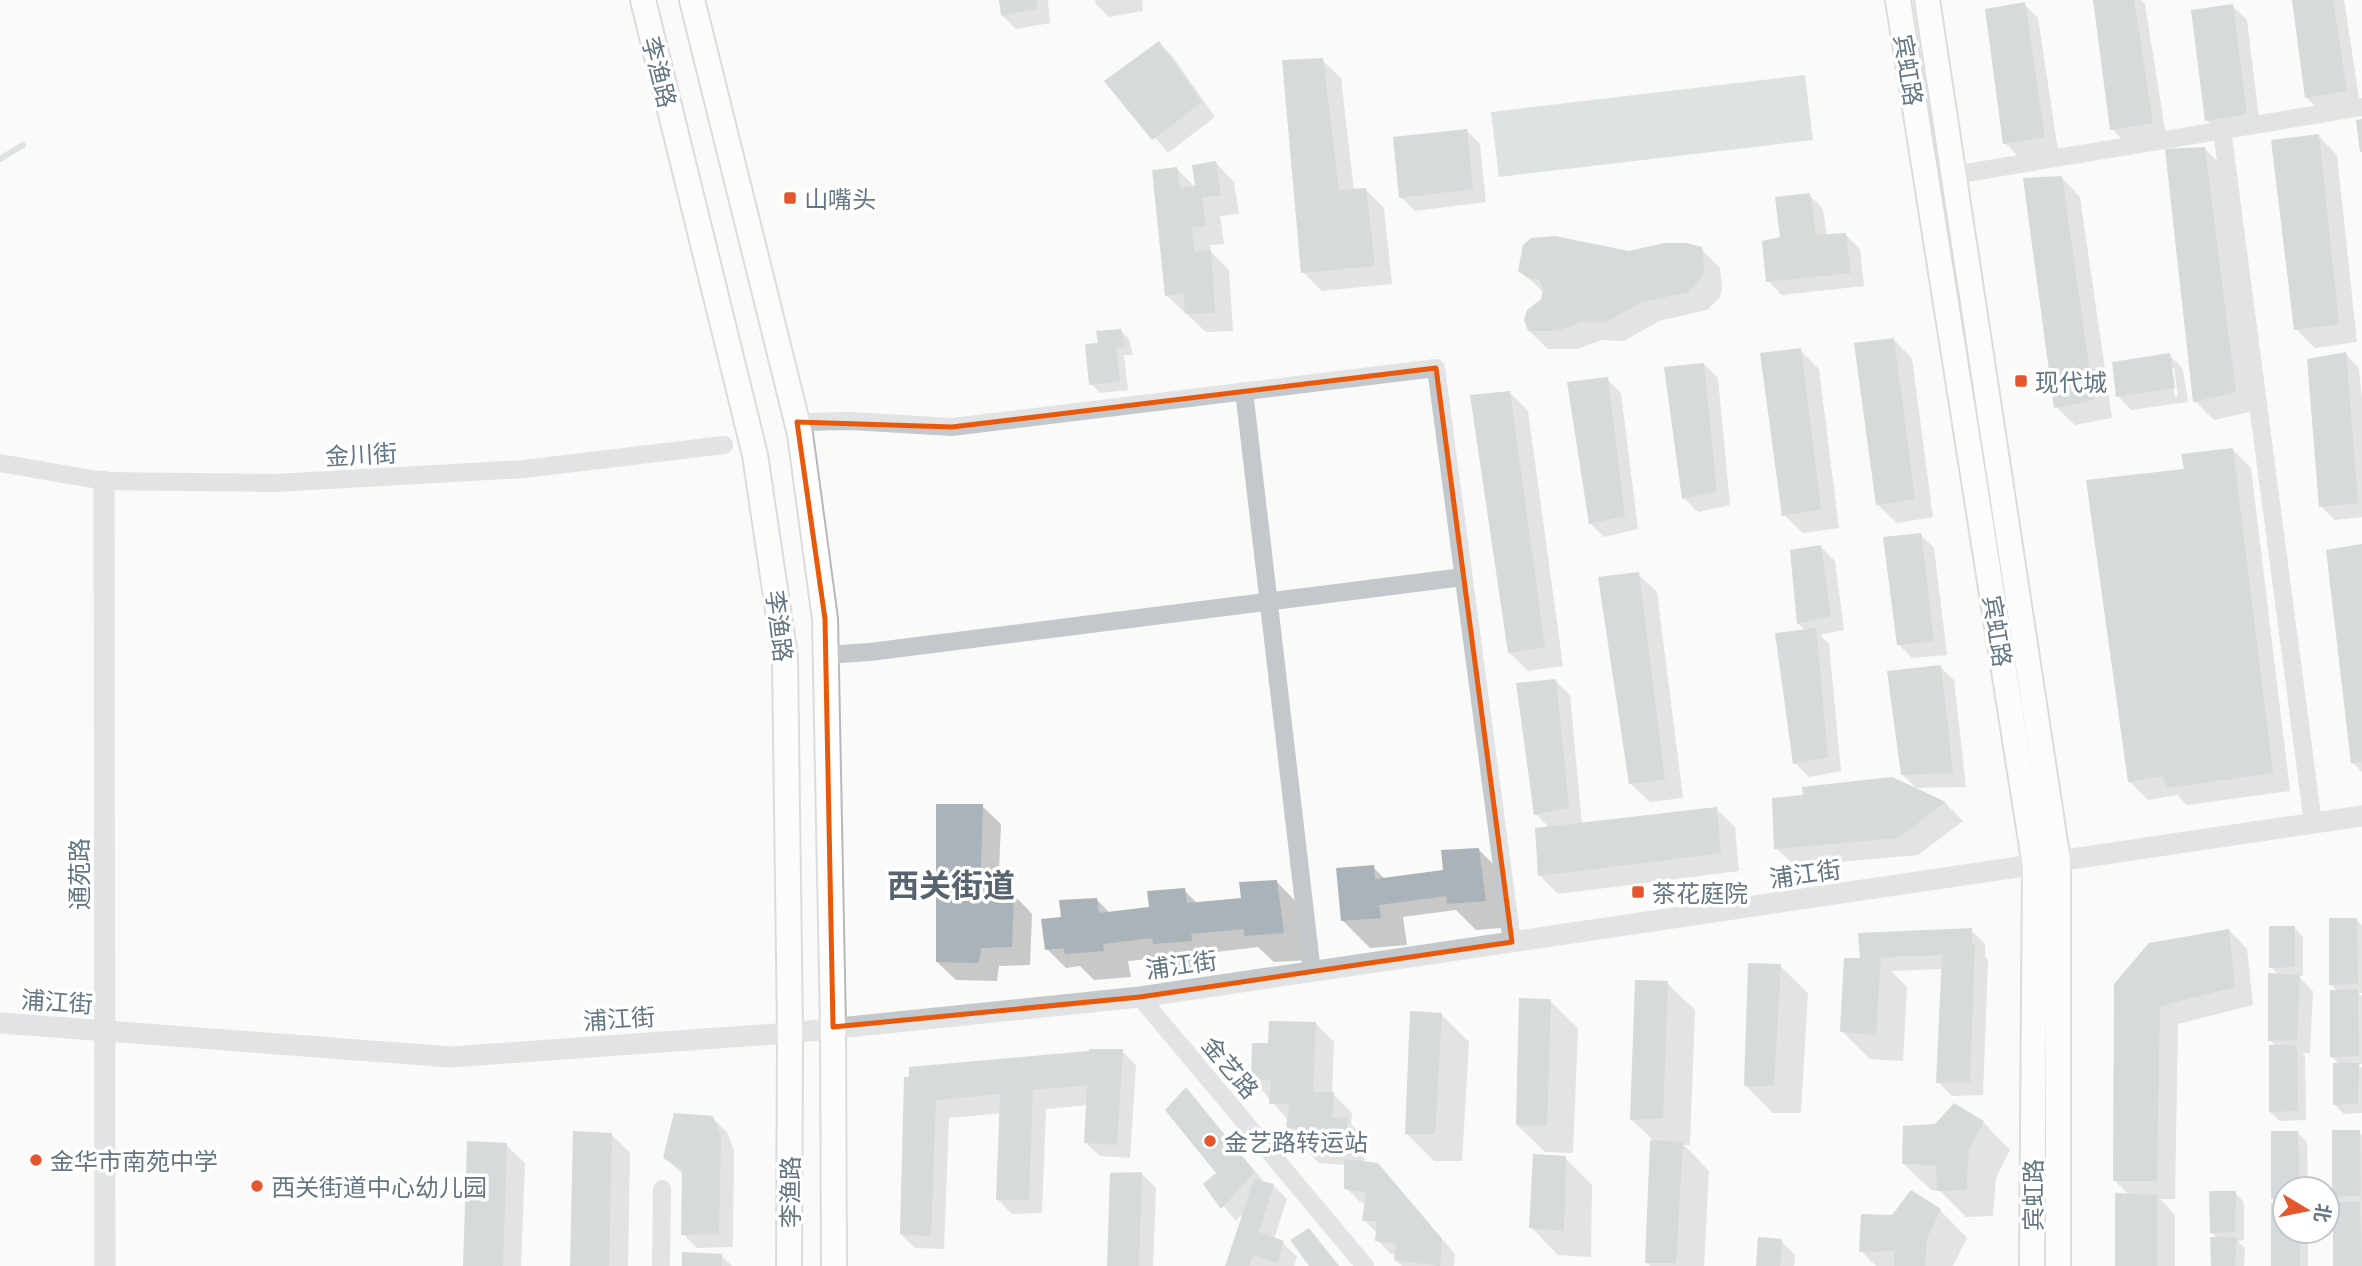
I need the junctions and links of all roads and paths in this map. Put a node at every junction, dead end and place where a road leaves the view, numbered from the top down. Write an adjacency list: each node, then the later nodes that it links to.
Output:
1 (643, 0): 25 (main road, 李渔路)
2 (692, 0): 9 (main road, 李渔路)
3 (1898, 0): 18 (main road, 宾虹路)
4 (1927, 0): 7 (main road, 宾虹路)
5 (2362, 107): 6 (street)
6 (2222, 130): 7 (street); 17 (street)
7 (1954, 175): 18 (main road, 宾虹路)
8 (1244, 391): 9 (street); 13 (street); 14 (street)
9 (797, 422): 15 (main road, 李渔路)
10 (724, 444): 12 (street, 金川街)
11 (0, 463): 12 (street, 金川街)
12 (104, 481): 24 (street, 通苑路)
13 (1463, 577): 14 (street); 19 (street)
14 (1269, 602): 15 (street); 20 (street)
15 (825, 654): 23 (main road, 李渔路)
16 (2362, 816): 17 (street, 浦江街)
17 (2313, 823): 18 (street, 浦江街)
18 (2046, 864): 19 (street, 浦江街); 32 (main road, 宾虹路); 33 (main road, 宾虹路)
19 (1512, 942): 20 (street, 浦江街)
20 (1312, 972): 21 (street, 浦江街)
21 (1140, 997): 23 (street, 浦江街); 31 (street, 金艺路)
22 (0, 1023): 24 (street, 浦江街)
23 (833, 1027): 25 (street, 浦江街); 30 (main road, 李渔路)
24 (104, 1030): 25 (street, 浦江街); 27 (street, 通苑路)
25 (790, 1033): 29 (main road, 李渔路)
26 (662, 1189): 28 (street)
27 (105, 1266)
28 (660, 1266)
29 (789, 1266)
30 (834, 1266)
31 (1365, 1266)
32 (2032, 1266)
33 (2058, 1266)

